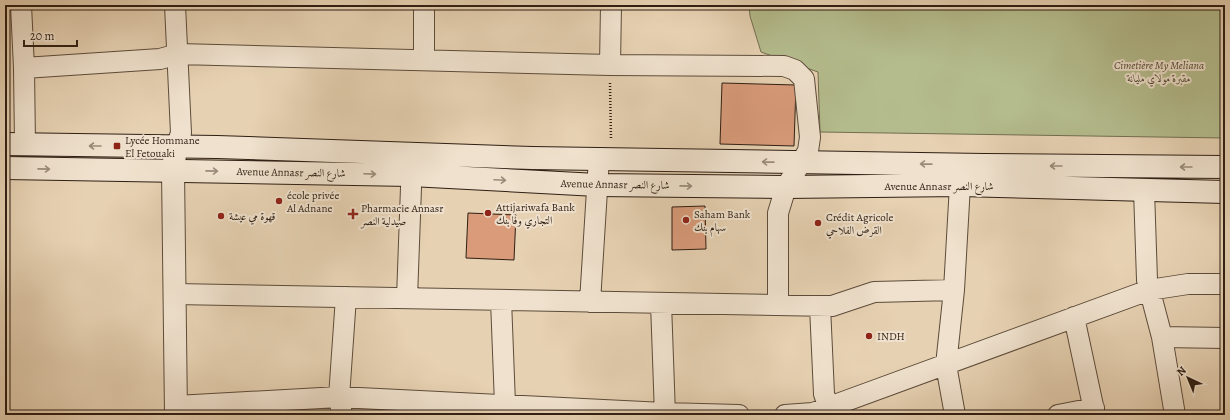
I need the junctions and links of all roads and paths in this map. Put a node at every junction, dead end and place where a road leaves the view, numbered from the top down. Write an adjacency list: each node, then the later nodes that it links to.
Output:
1 (21, 5): 8 (street)
2 (175, 5): 5 (street)
3 (424, 5): 6 (street)
4 (611, 5): 7 (street)
5 (178, 54): 6 (street); 8 (street); 10 (street)
6 (424, 60): 7 (street)
7 (610, 65): 11 (path); 12 (street)
8 (24, 68): 9 (street)
9 (15, 145): 10 (main road, Avenue Annasr شارع النصر, one-way to 9)
10 (176, 147): 13 (main road, Avenue Annasr شارع النصر); 16 (main road)
11 (605, 159): 12 (main road, Avenue Annasr شارع النصر, one-way to 11); 13 (main road, Avenue Annasr شارع النصر); 17 (street)
12 (802, 162): 14 (main road, Avenue Annasr شارع النصر, one-way to 12); 19 (street)
13 (412, 165): 16 (main road, Avenue Annasr شارع النصر, one-way to 13); 17 (main road, Avenue Annasr شارع النصر, one-way to 17); 27 (street)
14 (1225, 167)
15 (5, 168): 16 (main road, Avenue Annasr شارع النصر, one-way to 16)
16 (173, 170): 25 (main road)
17 (597, 185): 19 (main road, Avenue Annasr شارع النصر, one-way to 19); 29 (street)
18 (960, 185): 19 (main road, Avenue Annasr شارع النصر); 20 (main road, Avenue Annasr شارع النصر); 23 (street)
19 (786, 187): 31 (street)
20 (1144, 190): 21 (main road, Avenue Annasr شارع النصر); 24 (street)
21 (1225, 192)
22 (1225, 284): 24 (street)
23 (954, 290): 32 (street); 36 (street)
24 (1149, 290): 33 (street); 34 (street)
25 (174, 294): 26 (street); 38 (main road)
26 (346, 297): 27 (street); 37 (street)
27 (407, 298): 28 (street)
28 (501, 300): 29 (street); 39 (street)
29 (590, 302): 30 (street)
30 (661, 303): 31 (street); 42 (street)
31 (778, 305): 32 (street)
32 (820, 306): 40 (street)
33 (1074, 317): 36 (street); 41 (street)
34 (1162, 337): 35 (street); 47 (street)
35 (1225, 338)
36 (946, 365): 40 (street); 45 (street)
37 (341, 406): 38 (street); 39 (street)
38 (176, 410)
39 (506, 410): 42 (street)
40 (819, 412): 44 (street)
41 (1094, 412): 46 (street)
42 (664, 414): 43 (street)
43 (739, 415)
44 (785, 415)
45 (955, 415)
46 (1058, 415)
47 (1175, 415)

